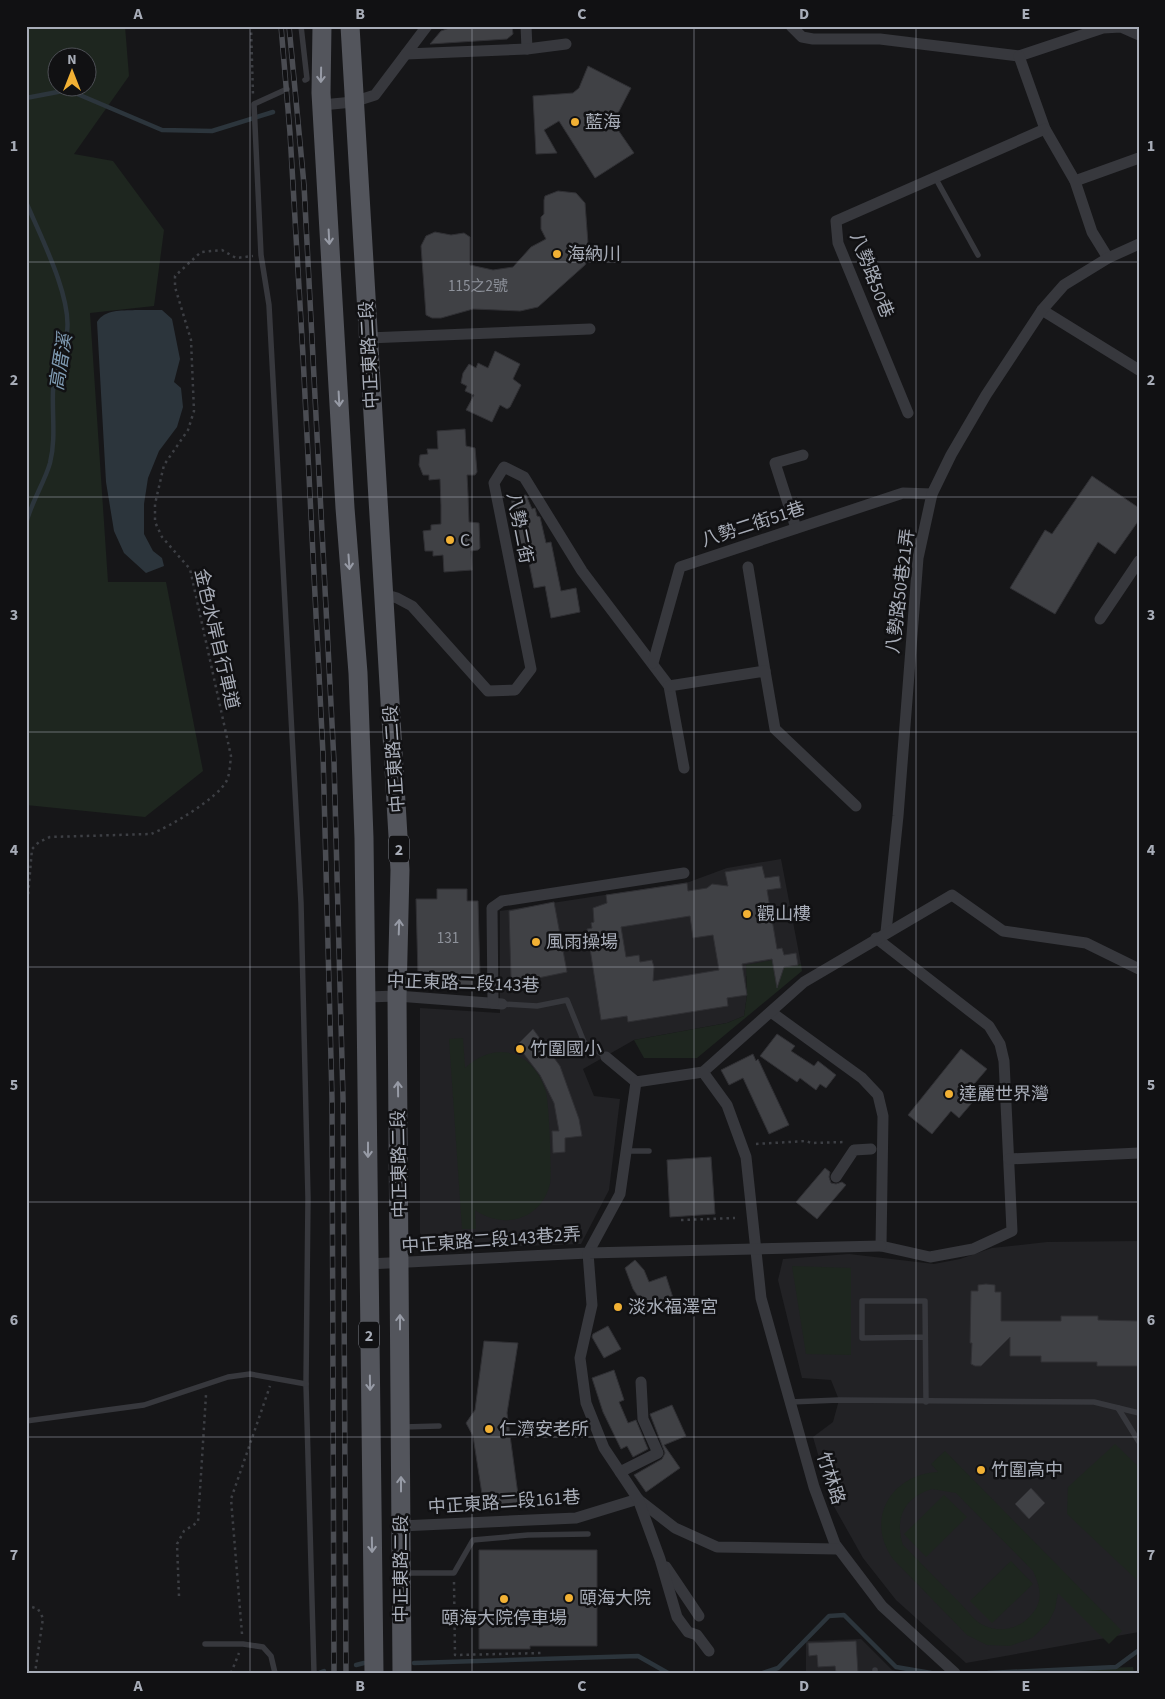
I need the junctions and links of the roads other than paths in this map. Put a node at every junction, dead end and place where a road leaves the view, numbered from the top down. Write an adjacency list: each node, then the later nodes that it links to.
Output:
1 (301, 26): 12 (lane)
2 (322, 26): 15 (main road, 中正東路二段 / 2, one-way to 15)
3 (350, 26): 14 (main road, 中正東路二段 / 2)
4 (426, 26): 10 (street)
5 (526, 26): 9 (street)
6 (791, 26): 11 (street)
7 (1139, 35): 11 (street)
8 (566, 44): 9 (street)
9 (527, 49): 10 (street)
10 (406, 54): 14 (street)
11 (1019, 56): 16 (street)
12 (305, 80)
13 (286, 88): 63 (lane)
14 (353, 102): 15 (street); 25 (main road, 中正東路二段 / 2)
15 (322, 105): 44 (main road, 中正東路二段 / 2, one-way to 44)
16 (1046, 129): 18 (street, 八勢路50巷); 19 (street)
17 (1139, 158): 19 (street)
18 (936, 178): 21 (lane); 27 (street, 八勢路50巷)
19 (1075, 181): 22 (street)
20 (1139, 244): 22 (street)
21 (978, 255)
22 (1108, 258): 23 (street, 八勢路50巷21弄)
23 (1042, 310): 26 (street); 29 (street, 八勢路50巷21弄)
24 (590, 329): 25 (street)
25 (368, 338): 33 (main road, 中正東路二段 / 2)
26 (1139, 370)
27 (908, 412)
28 (803, 455): 30 (street)
29 (932, 494): 30 (street, 八勢二街51巷); 41 (street, 八勢路50巷21弄)
30 (796, 528): 35 (street, 八勢二街51巷)
31 (1139, 560): 34 (street)
32 (748, 568): 36 (street)
33 (383, 594): 35 (street, 八勢二街); 43 (main road, 中正東路二段 / 2, one-way to 33)
34 (1100, 619)
35 (653, 663): 37 (street, 八勢二街)
36 (765, 672): 37 (street); 39 (street)
37 (669, 686): 38 (street, 八勢二街)
38 (684, 768)
39 (856, 806)
40 (684, 873): 45 (street)
41 (881, 935): 42 (street); 46 (street); 54 (street)
42 (1139, 969)
43 (397, 996): 44 (street, 中正東路二段143巷); 45 (street, 中正東路二段143巷); 60 (main road, 中正東路二段 / 2, one-way to 43)
44 (367, 997): 59 (main road, 中正東路二段 / 2, one-way to 59)
45 (497, 1004): 47 (lane, 中正東路二段143巷)
46 (771, 1012): 48 (street); 56 (street)
47 (606, 1057): 49 (street, 中正東路二段143巷)
48 (703, 1072): 49 (street); 57 (street, 竹林路)
49 (636, 1082): 51 (street, 中正東路二段143巷2弄)
50 (871, 1149): 55 (street)
51 (626, 1151): 52 (lane); 58 (street, 中正東路二段143巷2弄)
52 (649, 1151)
53 (1139, 1154): 54 (street)
54 (1009, 1159): 56 (street)
55 (836, 1177)
56 (880, 1246): 57 (street)
57 (757, 1251): 58 (street); 64 (street, 竹林路)
58 (588, 1253): 60 (street, 中正東路二段143巷2弄); 72 (street)
59 (368, 1264): 60 (street, 中正東路二段143巷2弄); 86 (main road, 中正東路二段 / 2, one-way to 86)
60 (400, 1264): 70 (main road, 中正東路二段 / 2, one-way to 60)
61 (925, 1337): 61 (lane); 65 (lane)
62 (641, 1382): 72 (street)
63 (306, 1384): 68 (lane); 85 (lane)
64 (790, 1402): 65 (lane); 78 (street, 竹林路)
65 (926, 1402): 66 (lane)
66 (1118, 1408): 67 (lane); 71 (lane)
67 (1139, 1413)
68 (26, 1421)
69 (439, 1426): 70 (lane)
70 (400, 1427): 75 (main road, 中正東路二段 / 2, one-way to 70)
71 (1139, 1442)
72 (620, 1472): 73 (street)
73 (638, 1499): 74 (street, 中正東路二段161巷); 78 (street); 79 (street)
74 (528, 1521): 75 (street, 中正東路二段161巷); 77 (lane)
75 (401, 1526): 80 (main road, 中正東路二段 / 2)
76 (588, 1534): 77 (lane)
77 (528, 1535): 80 (lane)
78 (837, 1549): 88 (street, 竹林路)
79 (660, 1560): 81 (street); 83 (street)
80 (401, 1573): 87 (main road, 中正東路二段 / 2)
81 (699, 1616)
82 (205, 1644): 84 (lane)
83 (709, 1651)
84 (275, 1673)
85 (314, 1673)
86 (374, 1673)
87 (402, 1673)
88 (955, 1673)

